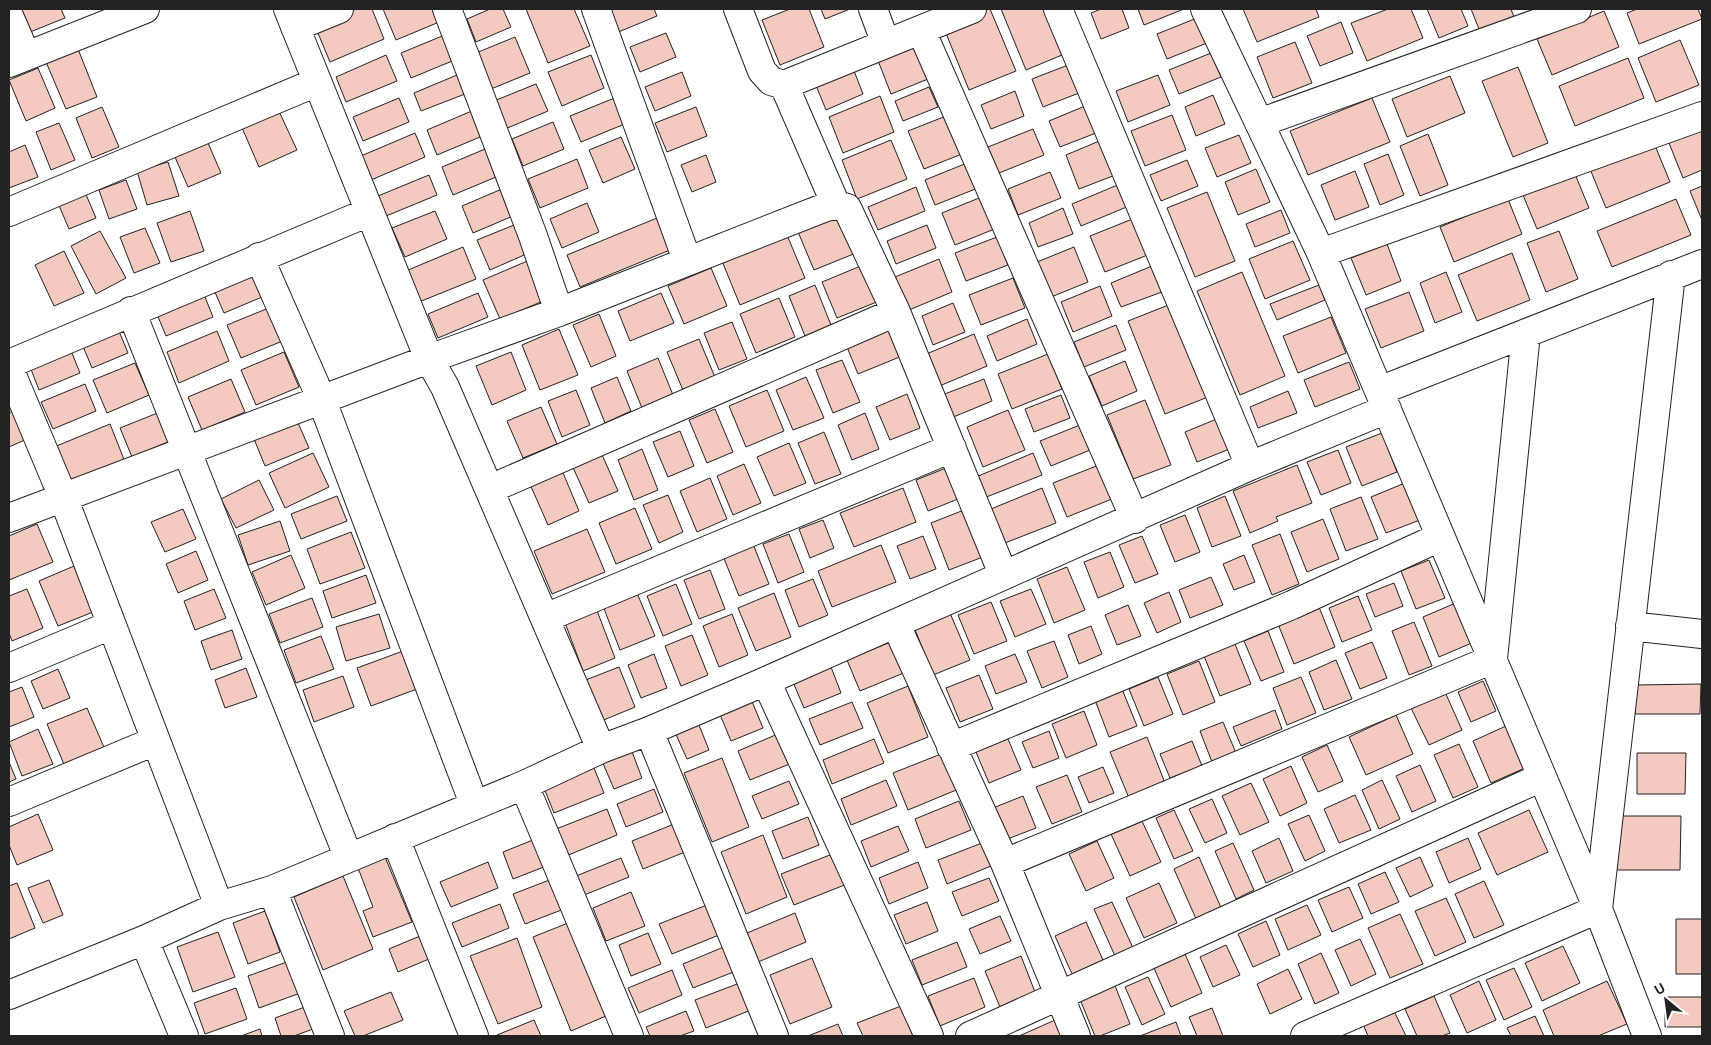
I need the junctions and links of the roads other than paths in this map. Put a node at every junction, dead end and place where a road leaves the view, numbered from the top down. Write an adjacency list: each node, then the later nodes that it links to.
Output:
1 (145, 9): 15 (street)
2 (339, 9): 12 (street)
3 (447, 9): 29 (street)
4 (596, 9): 25 (street)
5 (738, 9): 17 (street)
6 (873, 9): 14 (street)
7 (972, 9): 13 (street)
8 (1058, 9): 38 (street)
9 (1206, 9): 19 (street)
10 (1577, 9): 19 (street)
11 (9, 16): 15 (street)
12 (292, 18): 16 (street)
13 (921, 30): 14 (street); 42 (street)
14 (886, 44): 17 (street)
15 (17, 59)
16 (318, 82): 21 (street); 22 (street)
17 (784, 85): 20 (street)
18 (1702, 116): 23 (street)
19 (1259, 123): 23 (street)
20 (836, 205): 25 (street); 30 (street)
21 (9, 212)
22 (369, 212): 24 (street); 32 (street)
23 (1320, 253): 35 (street)
24 (259, 257): 28 (street); 34 (street)
25 (687, 260): 29 (street)
26 (1702, 264): 27 (street)
27 (1671, 275): 31 (street); 48 (street)
28 (131, 311): 33 (street); 37 (street)
29 (559, 312): 32 (street)
30 (896, 312): 36 (street); 39 (street)
31 (1526, 334): 35 (street); 50 (street)
32 (429, 359): 34 (street); 39 (street)
33 (9, 366): 40 (street)
34 (321, 398): 37 (street); 60 (street)
35 (1383, 400): 38 (street); 43 (street)
36 (952, 448): 44 (street); 45 (street)
37 (187, 450): 40 (street); 62 (street)
38 (1250, 466): 42 (street)
39 (490, 490): 45 (street)
40 (63, 497): 41 (street); 46 (street)
41 (9, 518)
42 (1135, 519): 44 (street)
43 (1440, 537): 50 (street); 55 (street)
44 (1003, 574): 47 (street)
45 (545, 618): 56 (street)
46 (111, 625): 51 (street); 54 (street)
47 (896, 625): 52 (street); 55 (street)
48 (1630, 626): 49 (street); 66 (street)
49 (1702, 634)
50 (1493, 659): 57 (street); 63 (street)
51 (9, 668)
52 (766, 681): 53 (street); 76 (street)
53 (649, 731): 56 (street); 75 (street)
54 (155, 741): 59 (street); 65 (street)
55 (951, 747): 63 (street)
56 (600, 749): 58 (street)
57 (1542, 777): 66 (street); 69 (street)
58 (524, 785): 60 (street); 74 (street)
59 (9, 802)
60 (474, 804): 61 (street)
61 (395, 838): 62 (street); 73 (street)
62 (348, 856): 64 (street)
63 (1004, 862): 69 (street)
64 (272, 890): 65 (street); 72 (street)
65 (219, 906): 67 (street)
66 (1598, 909): 70 (street); 79 (street)
67 (144, 940): 68 (street); 71 (street)
68 (9, 994)
69 (1058, 996): 77 (street); 78 (street)
70 (1641, 1034)
71 (184, 1036)
72 (330, 1036)
73 (474, 1036)
74 (629, 1036)
75 (774, 1036)
76 (929, 1036)
77 (970, 1036)
78 (1076, 1036)
79 (1305, 1036)

